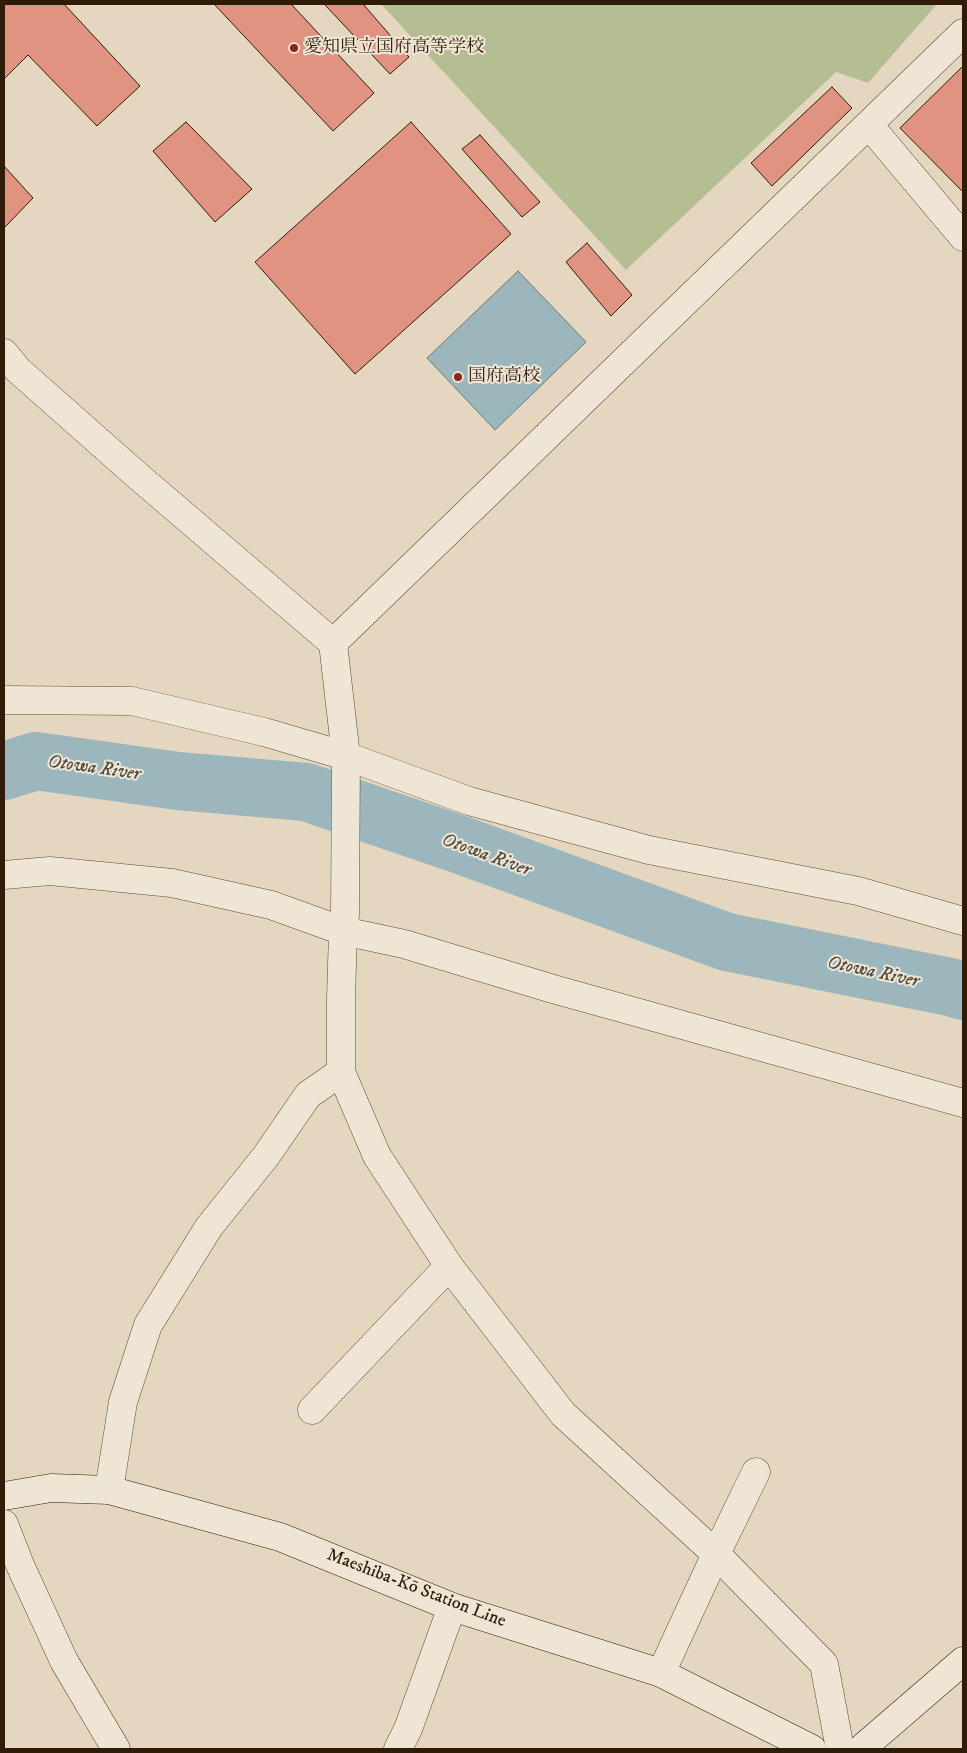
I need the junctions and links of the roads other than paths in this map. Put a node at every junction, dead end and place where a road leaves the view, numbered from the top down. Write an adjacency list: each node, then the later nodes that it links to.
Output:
1 (963, 33): 2 (street)
2 (869, 125): 3 (street); 5 (street)
3 (963, 237)
4 (4, 353): 5 (street)
5 (333, 643): 7 (street)
6 (4, 700): 7 (street)
7 (345, 765): 9 (street); 10 (street)
8 (4, 875): 10 (street)
9 (963, 921)
10 (344, 923): 11 (street); 12 (street)
11 (341, 1072): 13 (street); 16 (street)
12 (963, 1103)
13 (449, 1266): 14 (street); 19 (street)
14 (312, 1410)
15 (756, 1472): 19 (street)
16 (109, 1490): 17 (street, Maeshiba-Kō Station Line); 20 (street, Maeshiba-Kō Station Line)
17 (4, 1496)
18 (4, 1524): 23 (street)
19 (716, 1554): 22 (street); 26 (street)
20 (452, 1607): 22 (street, Maeshiba-Kō Station Line); 24 (street)
21 (963, 1661): 27 (street)
22 (661, 1673): 25 (street, Maeshiba-Kō Station Line)
23 (116, 1749)
24 (398, 1749)
25 (812, 1749)
26 (840, 1749)
27 (861, 1749)

